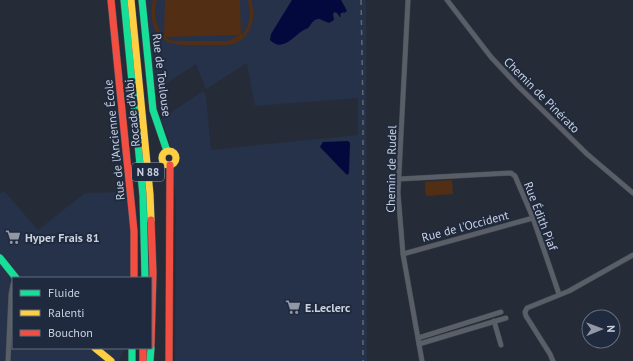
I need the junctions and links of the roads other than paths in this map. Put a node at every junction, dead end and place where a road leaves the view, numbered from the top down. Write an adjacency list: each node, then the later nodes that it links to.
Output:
1 (111, 0): 16 (main road, Rue de l’Ancienne École)
2 (124, 0): 17 (main road, Rocade d'Albi / N 88)
3 (131, 0): 20 (main road, Rocade d'Albi / N 88)
4 (142, 0): 7 (main road, Rue de Toulouse)
5 (408, 0): 9 (street, Chemin de Rudel)
6 (447, 0): 10 (street, Chemin de Pinérato)
7 (167, 151): 8 (main road); 8 (main road)
8 (170, 165): 36 (main road)
9 (399, 179): 11 (street, Rue Édith Piaf); 12 (street, Chemin de Rudel)
10 (633, 193)
11 (532, 218): 12 (street, Rue de l'Occident); 19 (street, Rue Édith Piaf)
12 (403, 254): 24 (street, Chemin de Rudel)
13 (633, 255): 19 (street)
14 (0, 258): 15 (main road)
15 (15, 277)
16 (134, 277)
17 (145, 277)
18 (12, 287): 30 (street)
19 (559, 294): 38 (street)
20 (152, 309)
21 (501, 312): 24 (street)
22 (506, 318): 23 (street)
23 (494, 321): 24 (street); 25 (street)
24 (418, 341): 37 (street, Chemin de Rudel)
25 (501, 345)
26 (96, 349): 31 (main road)
27 (144, 349): 34 (main road)
28 (151, 349): 35 (main road)
29 (132, 350): 32 (main road); 33 (main road)
30 (8, 361)
31 (111, 361)
32 (127, 361)
33 (132, 361)
34 (143, 361)
35 (150, 361)
36 (169, 361)
37 (422, 361)
38 (553, 361)

